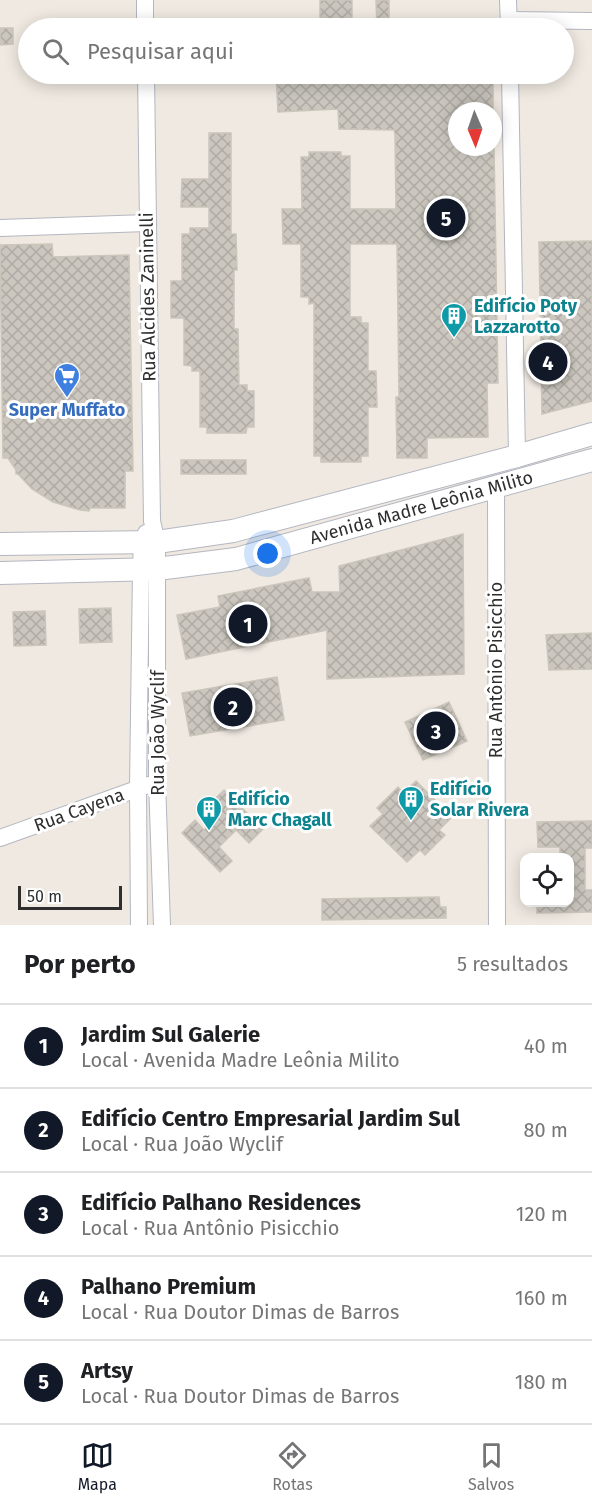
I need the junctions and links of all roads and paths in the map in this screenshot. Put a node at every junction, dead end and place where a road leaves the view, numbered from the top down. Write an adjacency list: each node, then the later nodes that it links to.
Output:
1 (145, 0): 3 (street)
2 (508, 0): 4 (street)
3 (146, 18)
4 (509, 18)
5 (592, 21): 6 (street)
6 (574, 22)
7 (146, 84): 9 (street, Rua Alcides Zaninelli)
8 (510, 84): 12 (street)
9 (147, 223): 10 (street); 17 (street, Rua Alcides Zaninelli)
10 (0, 228)
11 (592, 434): 12 (main road, Avenida Madre Leônia Milito)
12 (517, 456): 15 (main road, Avenida Madre Leônia Milito)
13 (592, 460): 14 (main road, Avenida Madre Leônia Milito)
14 (496, 488): 18 (main road, Avenida Madre Leônia Milito); 28 (street, Rua Antônio Pisicchio)
15 (298, 514): 16 (main road, Avenida Madre Leônia Milito); 18 (street)
16 (262, 524): 17 (main road, Avenida Madre Leônia Milito); 20 (street)
17 (150, 535): 19 (main road, Avenida Madre Leônia Milito); 21 (street, Rua João Wyclif)
18 (305, 540): 20 (main road, Avenida Madre Leônia Milito)
19 (0, 544)
20 (269, 549): 21 (main road, Avenida Madre Leônia Milito)
21 (149, 568): 22 (main road, Avenida Madre Leônia Milito); 23 (street, Rua João Wyclif); 24 (street, Rua João Wyclif)
22 (0, 573)
23 (157, 782): 24 (street, Rua Cayena); 27 (street, Rua João Wyclif)
24 (138, 788): 25 (street, Rua Cayena); 26 (street, Rua João Wyclif)
25 (0, 838)
26 (140, 925)
27 (162, 925)
28 (497, 925)

